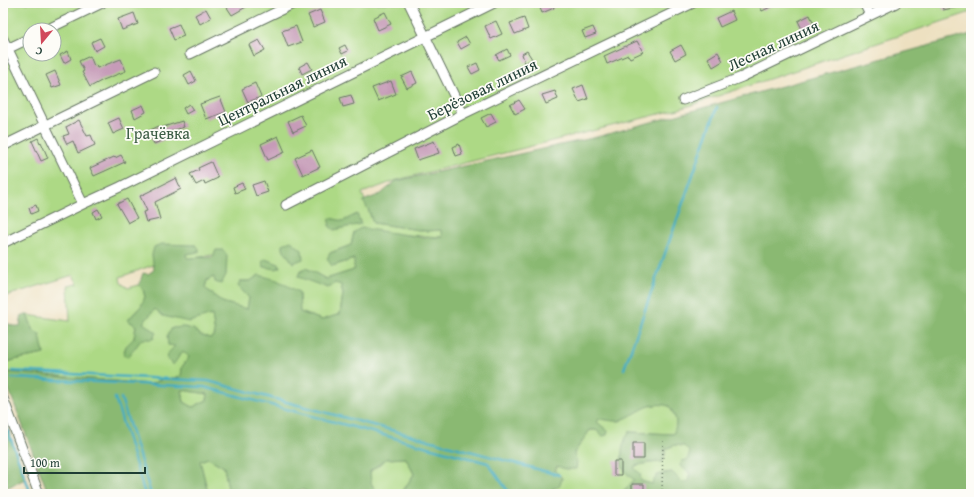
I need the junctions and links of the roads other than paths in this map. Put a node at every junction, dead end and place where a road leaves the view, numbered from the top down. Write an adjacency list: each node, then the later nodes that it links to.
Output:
1 (102, 3): 9 (street)
2 (295, 3): 14 (street)
3 (409, 3): 10 (street)
4 (494, 3): 10 (street, Центральная линия)
5 (693, 3): 17 (street, Берёзовая линия)
6 (864, 3): 8 (street)
7 (896, 3): 8 (street, Лесная линия)
8 (870, 15): 16 (street, Лесная линия)
9 (62, 22)
10 (425, 36): 17 (street); 20 (street, Центральная линия)
11 (3, 39): 13 (street)
12 (22, 42): 13 (street)
13 (5, 50): 18 (street)
14 (190, 54)
15 (154, 72): 18 (street)
16 (684, 100)
17 (463, 114): 21 (street, Берёзовая линия)
18 (45, 126): 19 (street); 20 (street)
19 (3, 146)
20 (82, 204): 22 (street, Центральная линия)
21 (286, 205)
22 (3, 243)
23 (3, 398): 24 (street)
24 (39, 494)

